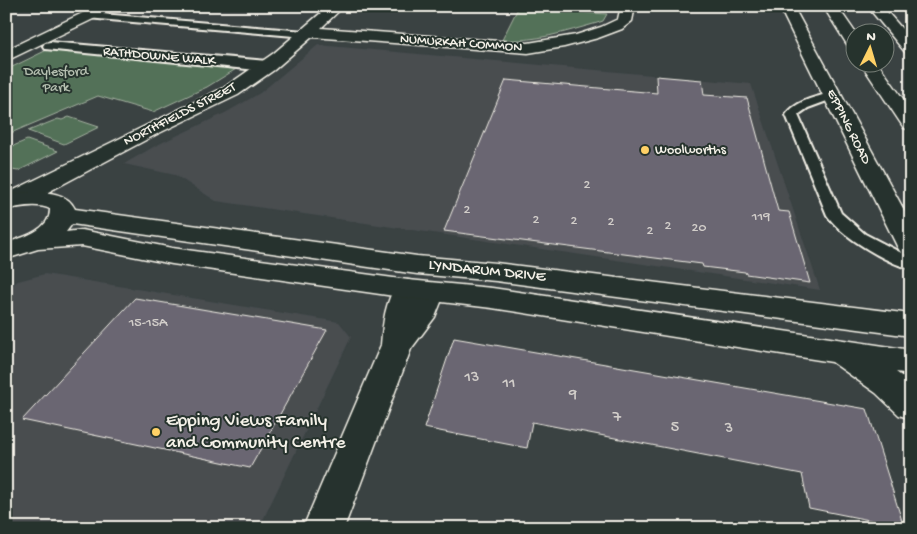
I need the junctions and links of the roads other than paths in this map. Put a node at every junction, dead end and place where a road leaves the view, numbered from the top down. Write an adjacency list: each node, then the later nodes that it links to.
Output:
1 (109, 6): 7 (street)
2 (337, 6): 9 (street, NORTHFIELDS STREET)
3 (628, 6): 9 (street, NUMURKAH COMMON)
4 (786, 6): 15 (street, EPPING ROAD)
5 (830, 6): 8 (street)
6 (874, 6): 11 (street)
7 (90, 16): 9 (lane); 12 (street)
8 (844, 28)
9 (306, 33): 13 (street, NORTHFIELDS STREET)
10 (50, 46): 13 (street, RATHDOWNE WALK)
11 (911, 49)
12 (6, 56)
13 (267, 66): 17 (street, NORTHFIELDS STREET)
14 (875, 72): 16 (street)
15 (831, 96): 20 (street, EPPING ROAD); 22 (lane)
16 (911, 124)
17 (89, 162): 18 (street, NORTHFIELDS STREET); 19 (street, NORTHFIELDS STREET)
18 (7, 202): 19 (street, LYNDARUM DRIVE)
19 (63, 212): 21 (street); 23 (street, LYNDARUM DRIVE)
20 (911, 248)
21 (16, 249): 23 (street, LYNDARUM DRIVE)
22 (911, 264)
23 (424, 278): 24 (street, LYNDARUM DRIVE); 25 (street, LYNDARUM DRIVE); 28 (street)
24 (911, 325)
25 (833, 349): 26 (street, LYNDARUM DRIVE); 27 (street)
26 (911, 362)
27 (911, 405)
28 (323, 528)

